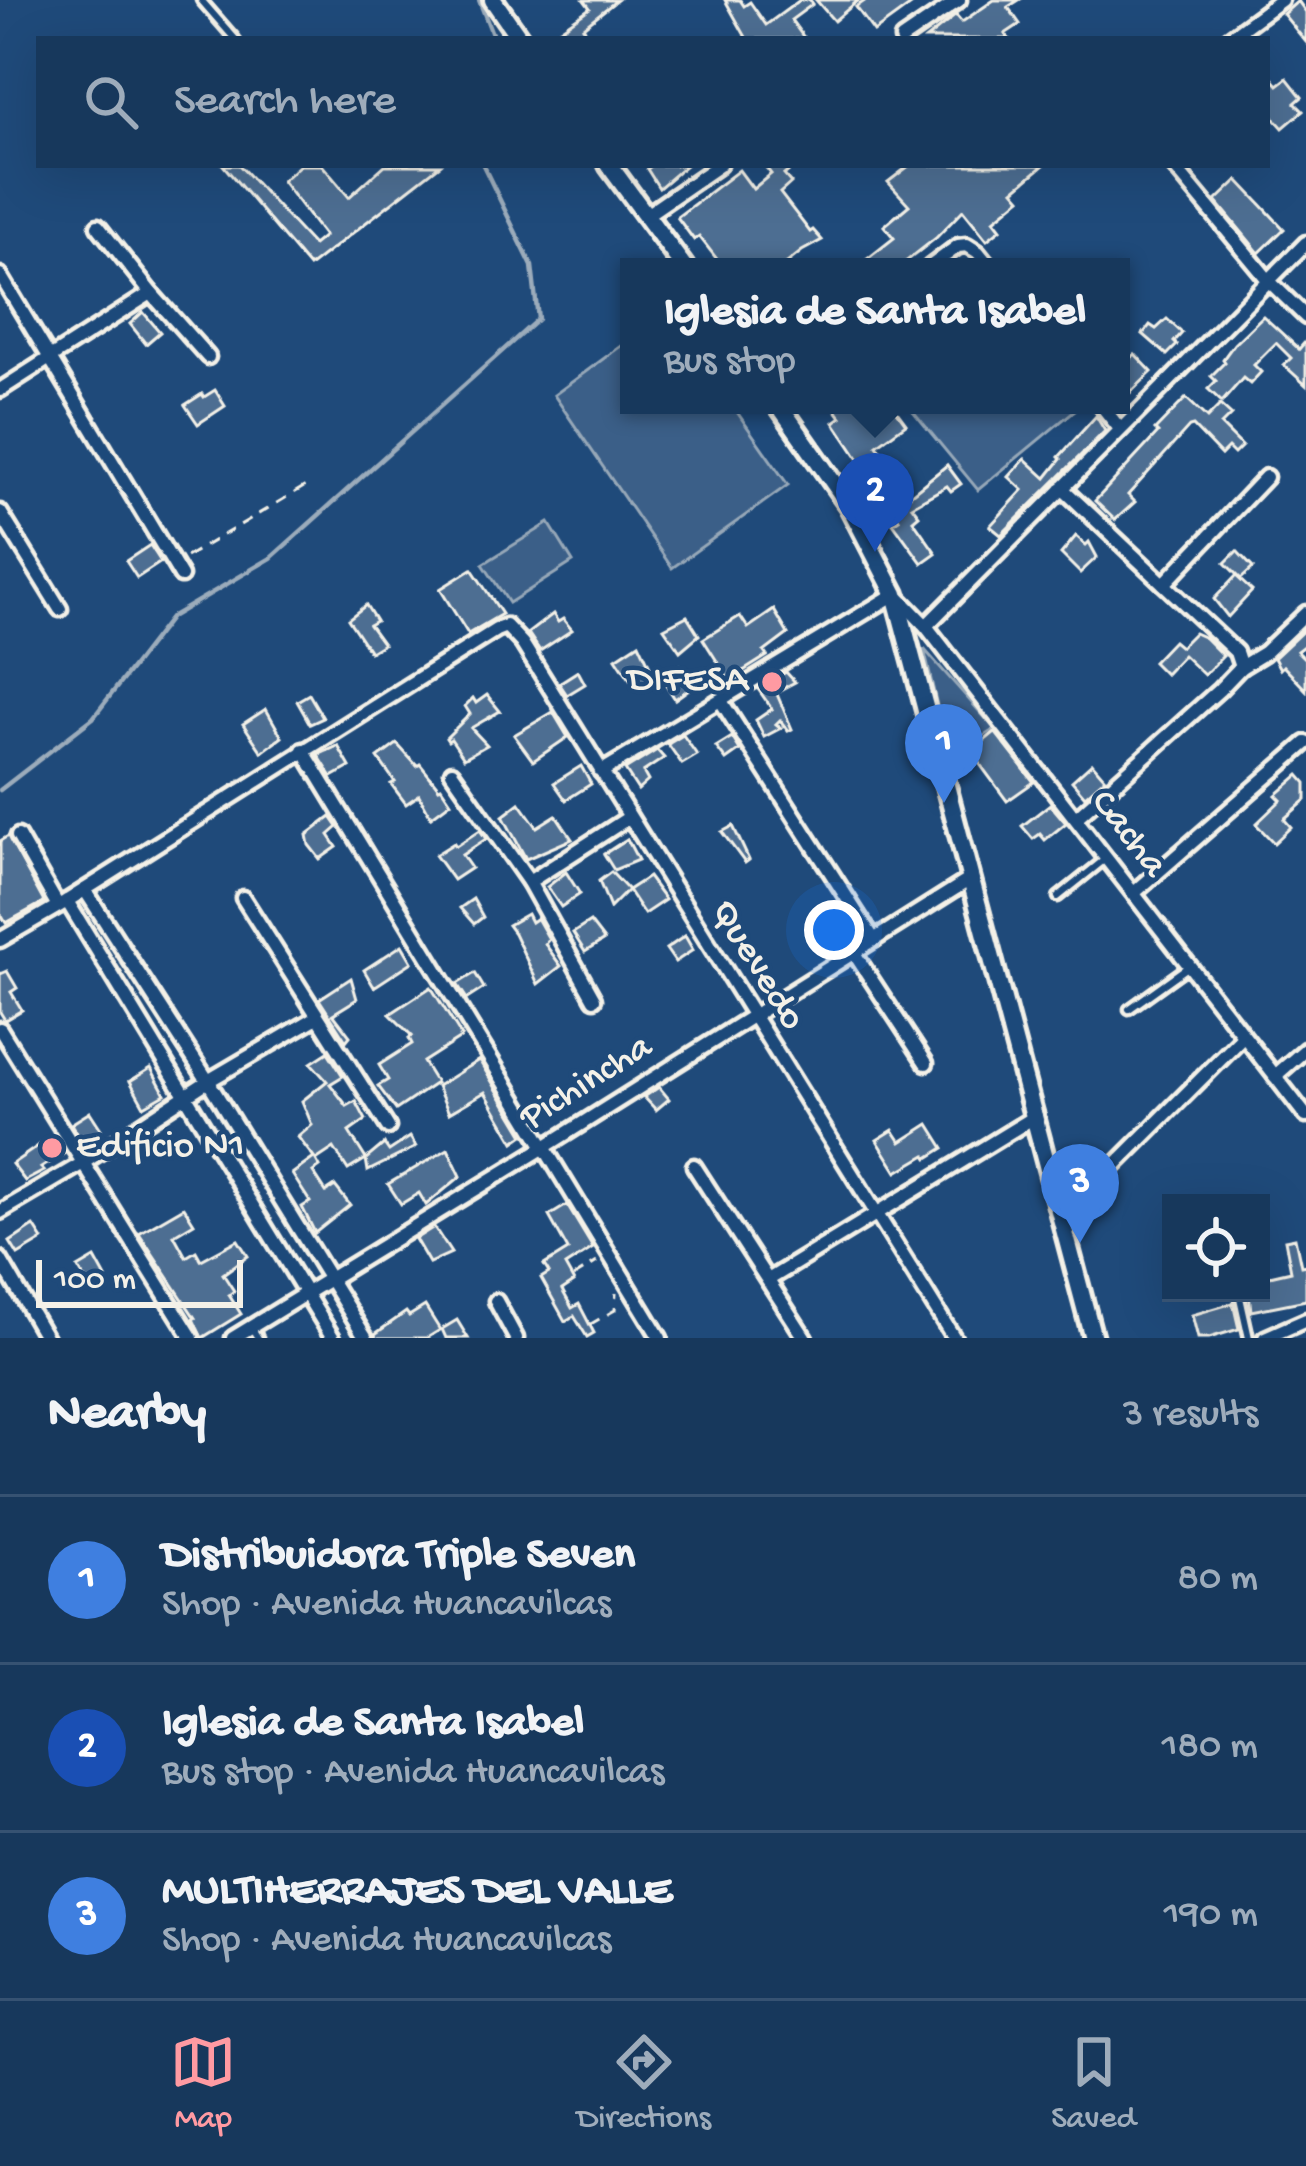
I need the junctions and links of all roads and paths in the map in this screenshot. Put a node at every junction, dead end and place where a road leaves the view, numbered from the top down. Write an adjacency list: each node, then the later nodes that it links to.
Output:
1 (201, 0): 5 (lane)
2 (493, 0): 6 (street)
3 (959, 0): 7 (street)
4 (1281, 0): 8 (street)
5 (232, 36)
6 (518, 36)
7 (906, 36)
8 (1232, 36)
9 (611, 168): 12 (street)
10 (715, 168): 12 (street)
11 (1175, 168): 19 (street)
12 (645, 216): 15 (street)
13 (98, 226): 20 (street)
14 (1306, 243): 19 (street)
15 (677, 258)
16 (942, 258): 17 (street)
17 (983, 258)
18 (0, 275): 23 (street)
19 (1269, 281): 21 (street); 27 (street)
20 (151, 293): 22 (street); 23 (street)
21 (1306, 317)
22 (208, 357)
23 (50, 359): 24 (street); 32 (street)
24 (0, 390)
25 (785, 414): 34 (street)
26 (1108, 414): 27 (street)
27 (1120, 429): 30 (street)
28 (1266, 477): 33 (street)
29 (309, 484): 32 (path)
30 (1062, 488): 33 (street); 37 (street)
31 (0, 512): 35 (street)
32 (178, 570)
33 (1164, 584): 38 (street)
34 (895, 595): 37 (street, Cacha); 39 (street); 48 (street)
35 (60, 609)
36 (1306, 613): 38 (street)
37 (926, 626): 45 (street, Cacha)
38 (1241, 667): 45 (street)
39 (721, 701): 43 (street); 56 (street)
40 (1306, 743): 51 (street)
41 (303, 750): 43 (street, Quevedo); 50 (street); 73 (street)
42 (452, 772): 49 (street)
43 (601, 772): 44 (street, Quevedo)
44 (628, 818): 49 (street); 61 (street, Quevedo)
45 (1076, 818): 47 (street, Cacha)
46 (18, 836): 54 (street)
47 (1107, 858): 51 (street, Cacha); 52 (lane)
48 (972, 878): 56 (street, Pichincha); 70 (street)
49 (529, 882): 59 (street)
50 (85, 890): 54 (street); 68 (street)
51 (1134, 893): 58 (street, Cacha)
52 (1058, 897)
53 (243, 898): 62 (street)
54 (63, 904): 55 (street); 69 (street)
55 (0, 940)
56 (874, 940): 57 (street, Pichincha)
57 (854, 952): 61 (street, Pichincha); 66 (street)
58 (1190, 966): 60 (lane); 64 (street, Cacha)
59 (594, 998)
60 (1129, 1009)
61 (751, 1015): 73 (street, Pichincha); 77 (street, Quevedo)
62 (316, 1017): 68 (street); 72 (street)
63 (0, 1029): 74 (street)
64 (1243, 1037): 67 (street, Cacha); 78 (street)
65 (1306, 1049): 67 (street)
66 (926, 1063)
67 (1275, 1076): 71 (street, Cacha)
68 (208, 1081): 69 (street); 82 (street)
69 (186, 1095): 74 (street); 85 (street)
70 (1036, 1116): 77 (street); 78 (street)
71 (1306, 1116)
72 (388, 1127)
73 (543, 1148): 79 (street); 82 (street, Pichincha)
74 (83, 1163): 76 (street); 92 (street)
75 (694, 1166): 83 (street)
76 (0, 1212)
77 (879, 1214): 83 (street); 99 (street, Quevedo)
78 (1063, 1217): 100 (street)
79 (608, 1255): 81 (path); 84 (street)
80 (0, 1259): 91 (street)
81 (573, 1277)
82 (329, 1280): 85 (street, Pichincha); 95 (street)
83 (768, 1280): 98 (street)
84 (627, 1285): 89 (path); 97 (street)
85 (304, 1295): 90 (street, Pichincha); 94 (street)
86 (496, 1300): 96 (street)
87 (1241, 1302): 101 (lane)
88 (1306, 1320): 102 (street)
89 (589, 1325)
90 (254, 1333): 93 (street, Pichincha)
91 (46, 1338)
92 (192, 1338)
93 (233, 1338)
94 (333, 1338)
95 (366, 1338)
96 (516, 1338)
97 (660, 1338)
98 (805, 1338)
99 (954, 1338)
100 (1093, 1338)
101 (1249, 1338)
102 (1265, 1338)

